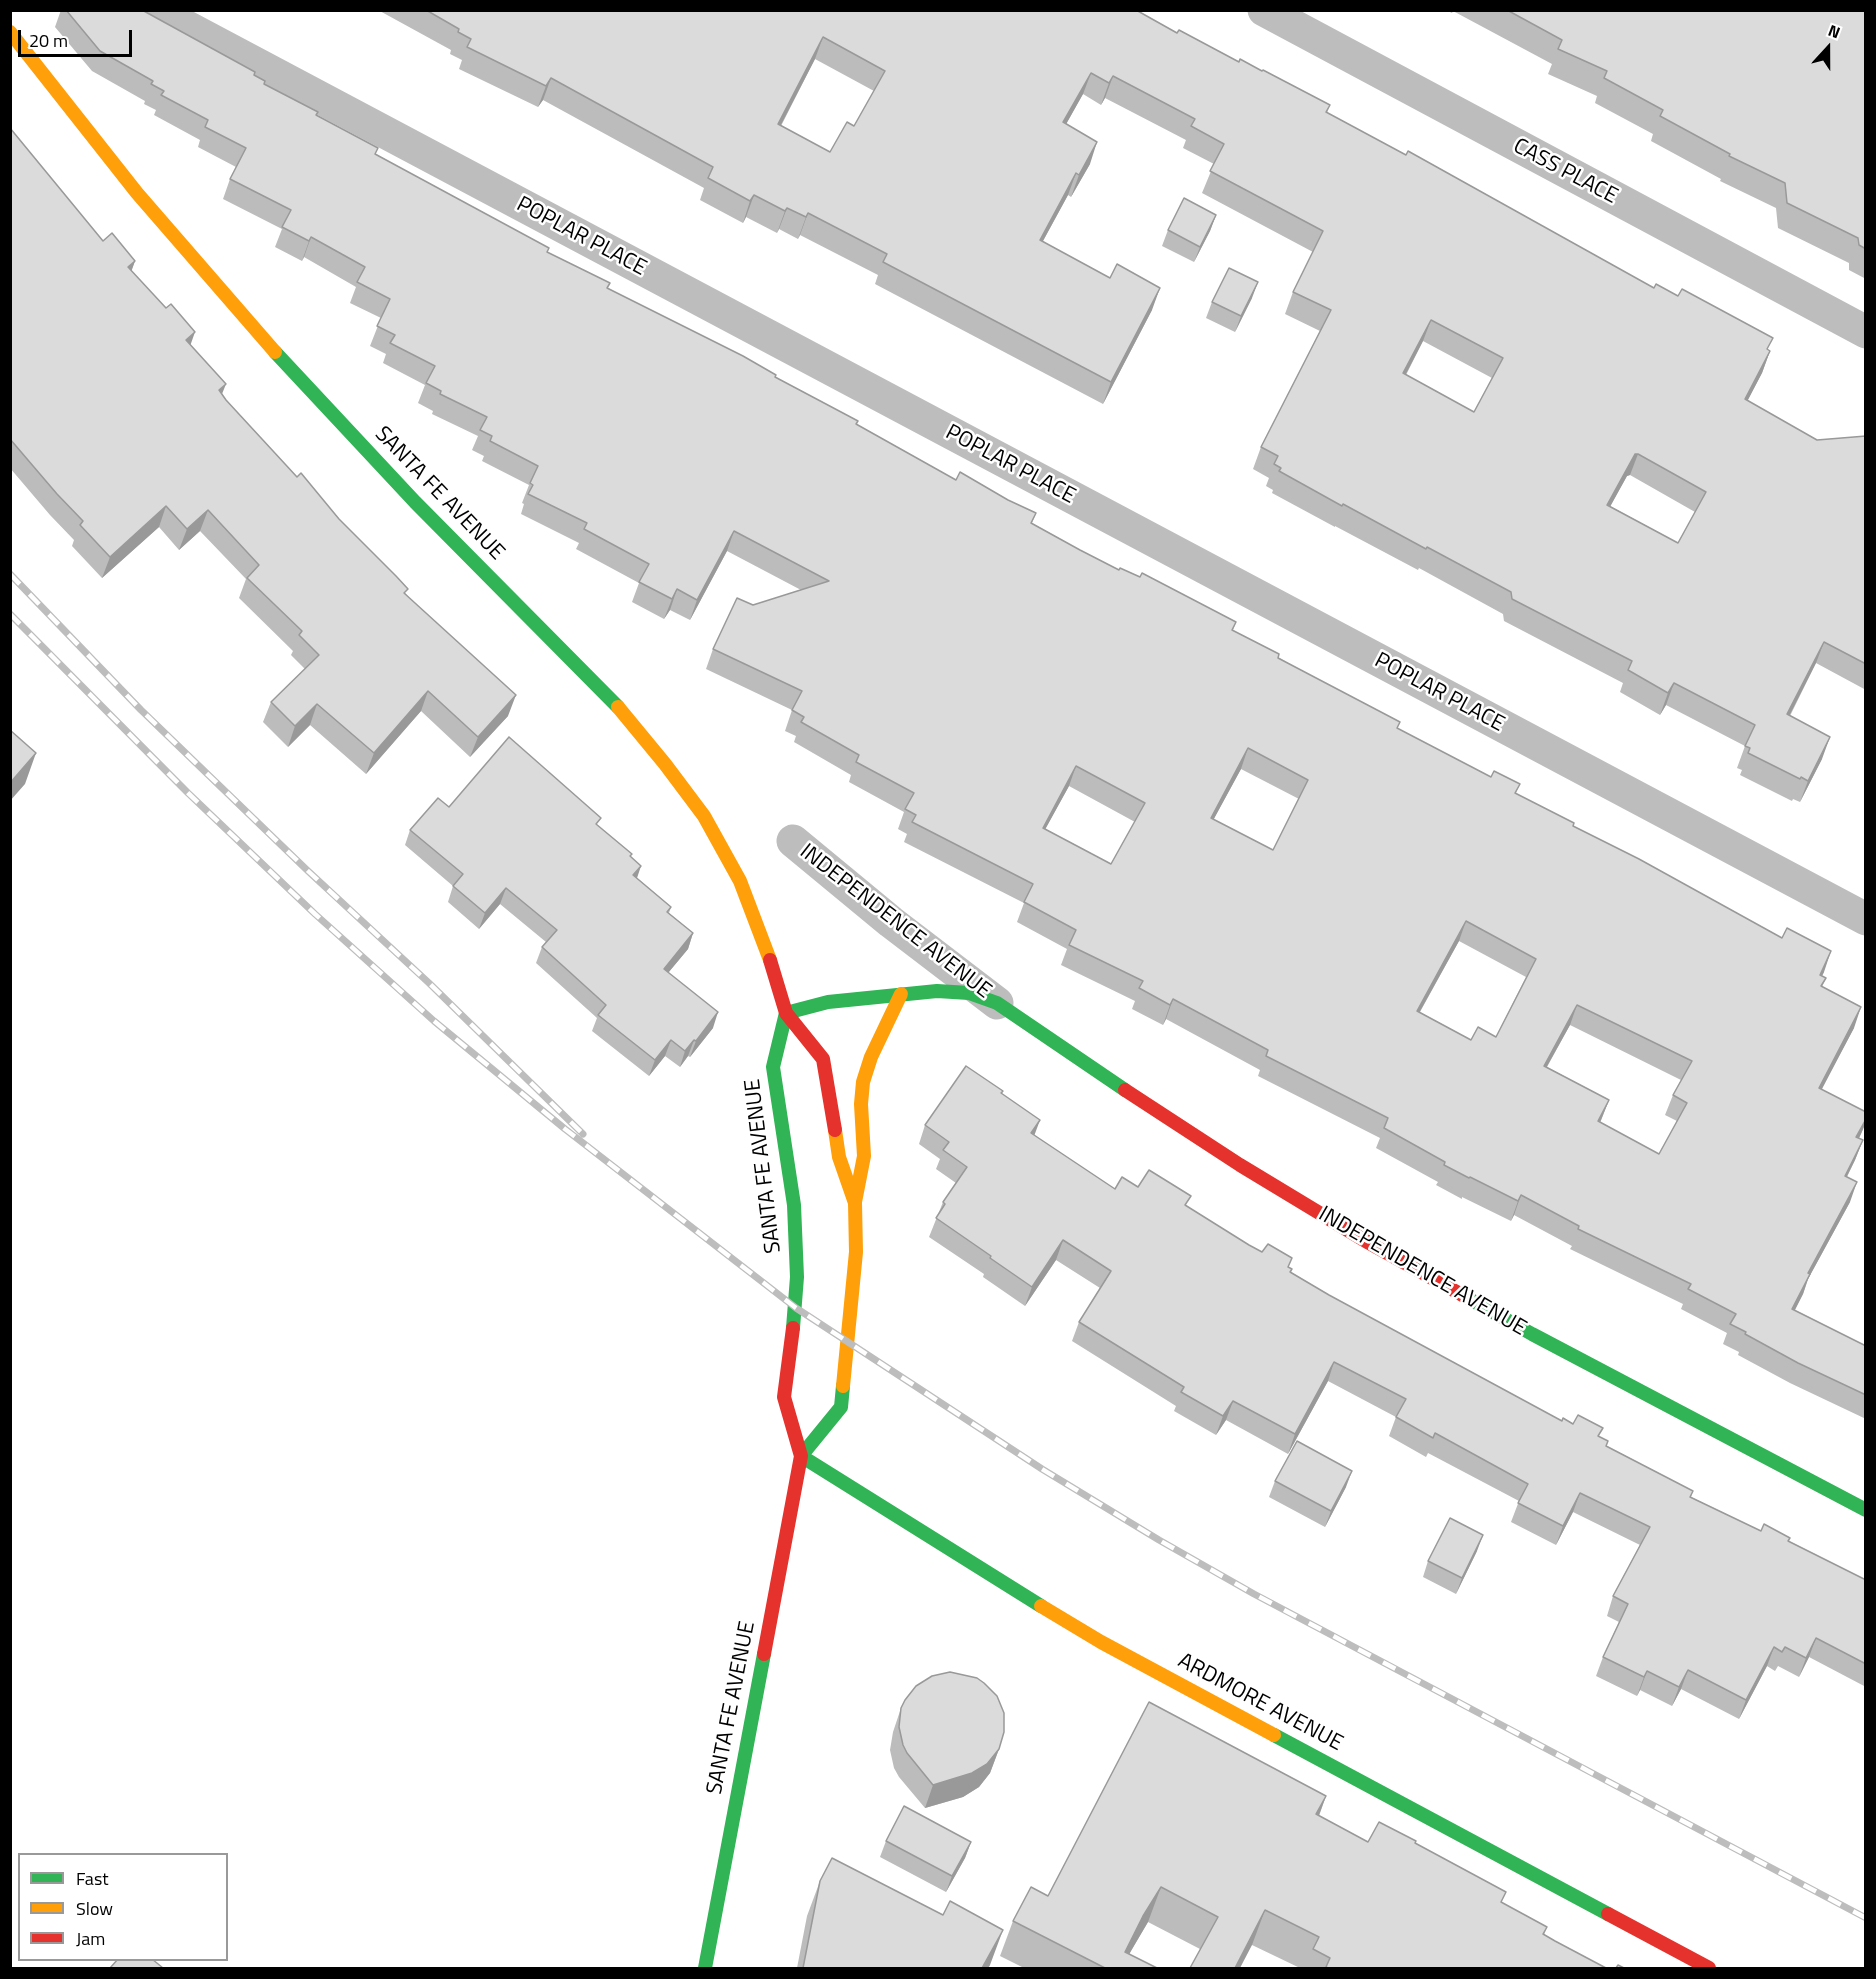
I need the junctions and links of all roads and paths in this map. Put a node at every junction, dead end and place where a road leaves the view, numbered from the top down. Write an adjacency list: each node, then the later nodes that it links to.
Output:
1 (154, 10): 6 (street, POPLAR PLACE)
2 (1264, 10): 4 (street, CASS PLACE)
3 (10, 32): 9 (main road, SANTA FE AVENUE)
4 (1866, 332)
5 (793, 841): 8 (street, INDEPENDENCE AVENUE)
6 (1866, 919)
7 (902, 994): 8 (main road, INDEPENDENCE AVENUE); 9 (main road, INDEPENDENCE AVENUE); 10 (main road)
8 (997, 1003): 12 (main road, INDEPENDENCE AVENUE)
9 (786, 1013): 10 (main road, SANTA FE AVENUE); 11 (main road, SANTA FE AVENUE)
10 (855, 1203): 11 (main road, SANTA FE AVENUE)
11 (801, 1456): 13 (main road, SANTA FE AVENUE); 14 (main road, ARDMORE AVENUE)
12 (1866, 1510)
13 (705, 1968)
14 (1710, 1968)

